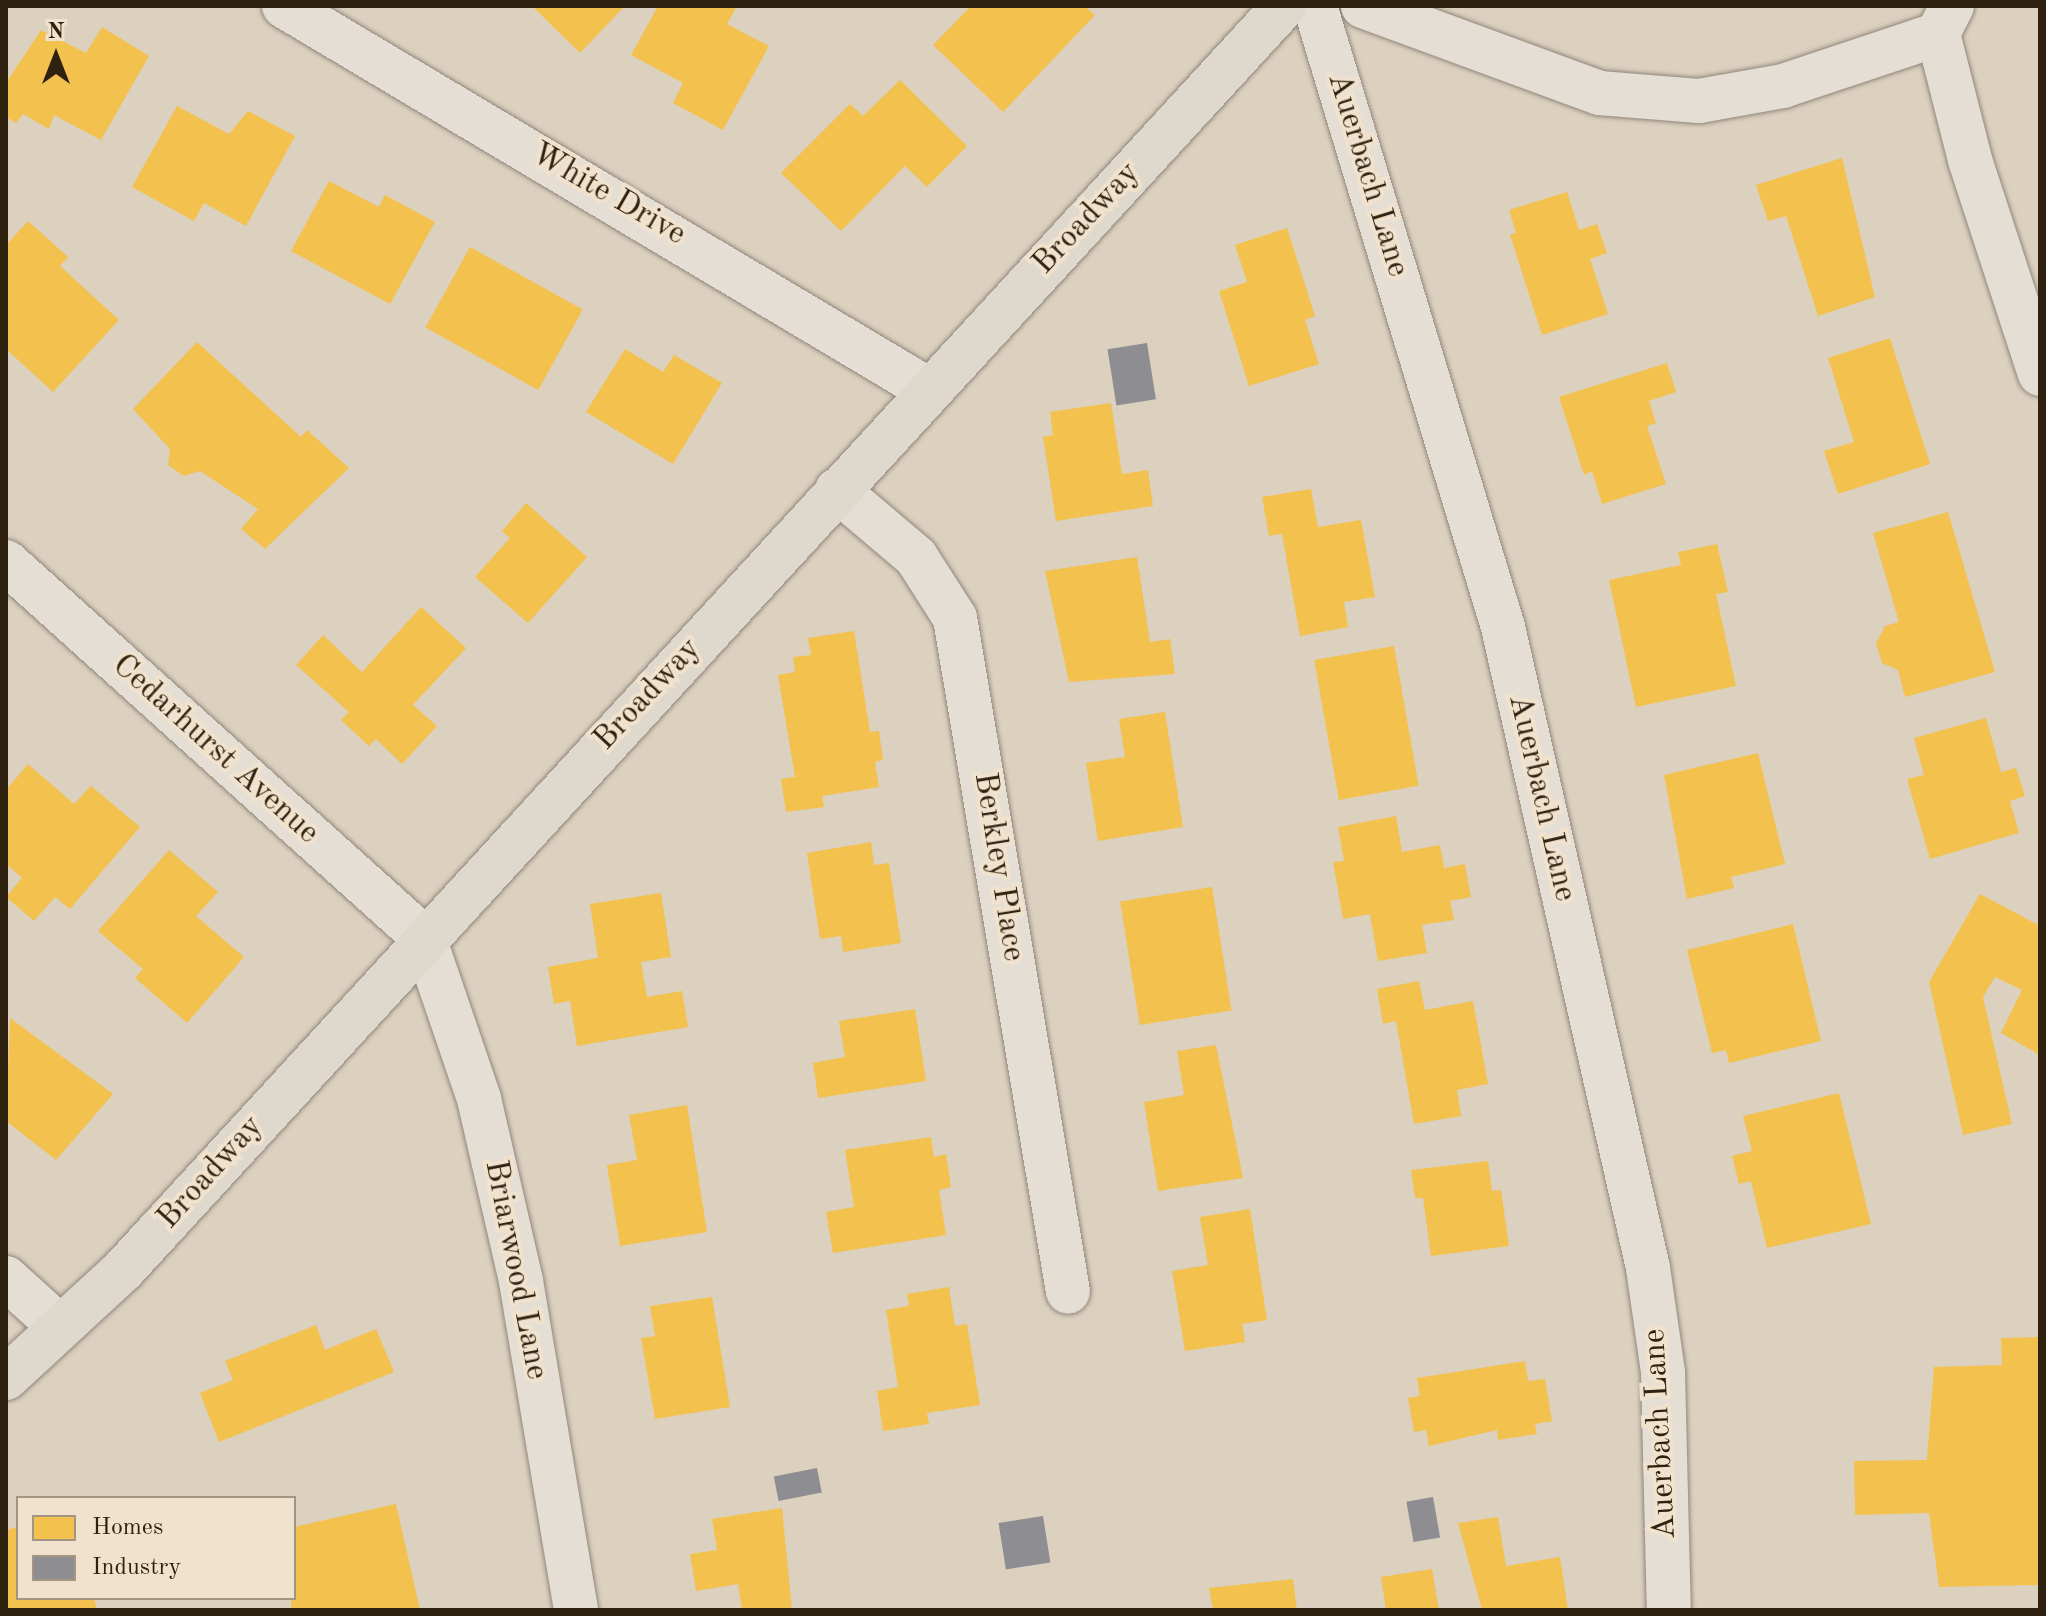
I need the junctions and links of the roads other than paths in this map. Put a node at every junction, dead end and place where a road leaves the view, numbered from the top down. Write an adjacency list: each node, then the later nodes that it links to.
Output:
1 (284, 6): 7 (street, White Drive)
2 (1284, 6): 7 (main road, Broadway)
3 (1315, 6): 16 (street, Auerbach Lane)
4 (1363, 6): 5 (street)
5 (1945, 20): 6 (street)
6 (2040, 374)
7 (929, 390): 8 (main road, Broadway)
8 (837, 490): 10 (main road, Broadway); 12 (street, Berkley Place)
9 (6, 562): 10 (street, Cedarhurst Avenue)
10 (424, 938): 13 (main road, Broadway); 15 (street, Briarwood Lane)
11 (6, 1278): 13 (street)
12 (1068, 1292)
13 (60, 1327): 14 (main road, Broadway)
14 (6, 1378)
15 (576, 1610)
16 (1669, 1610)

